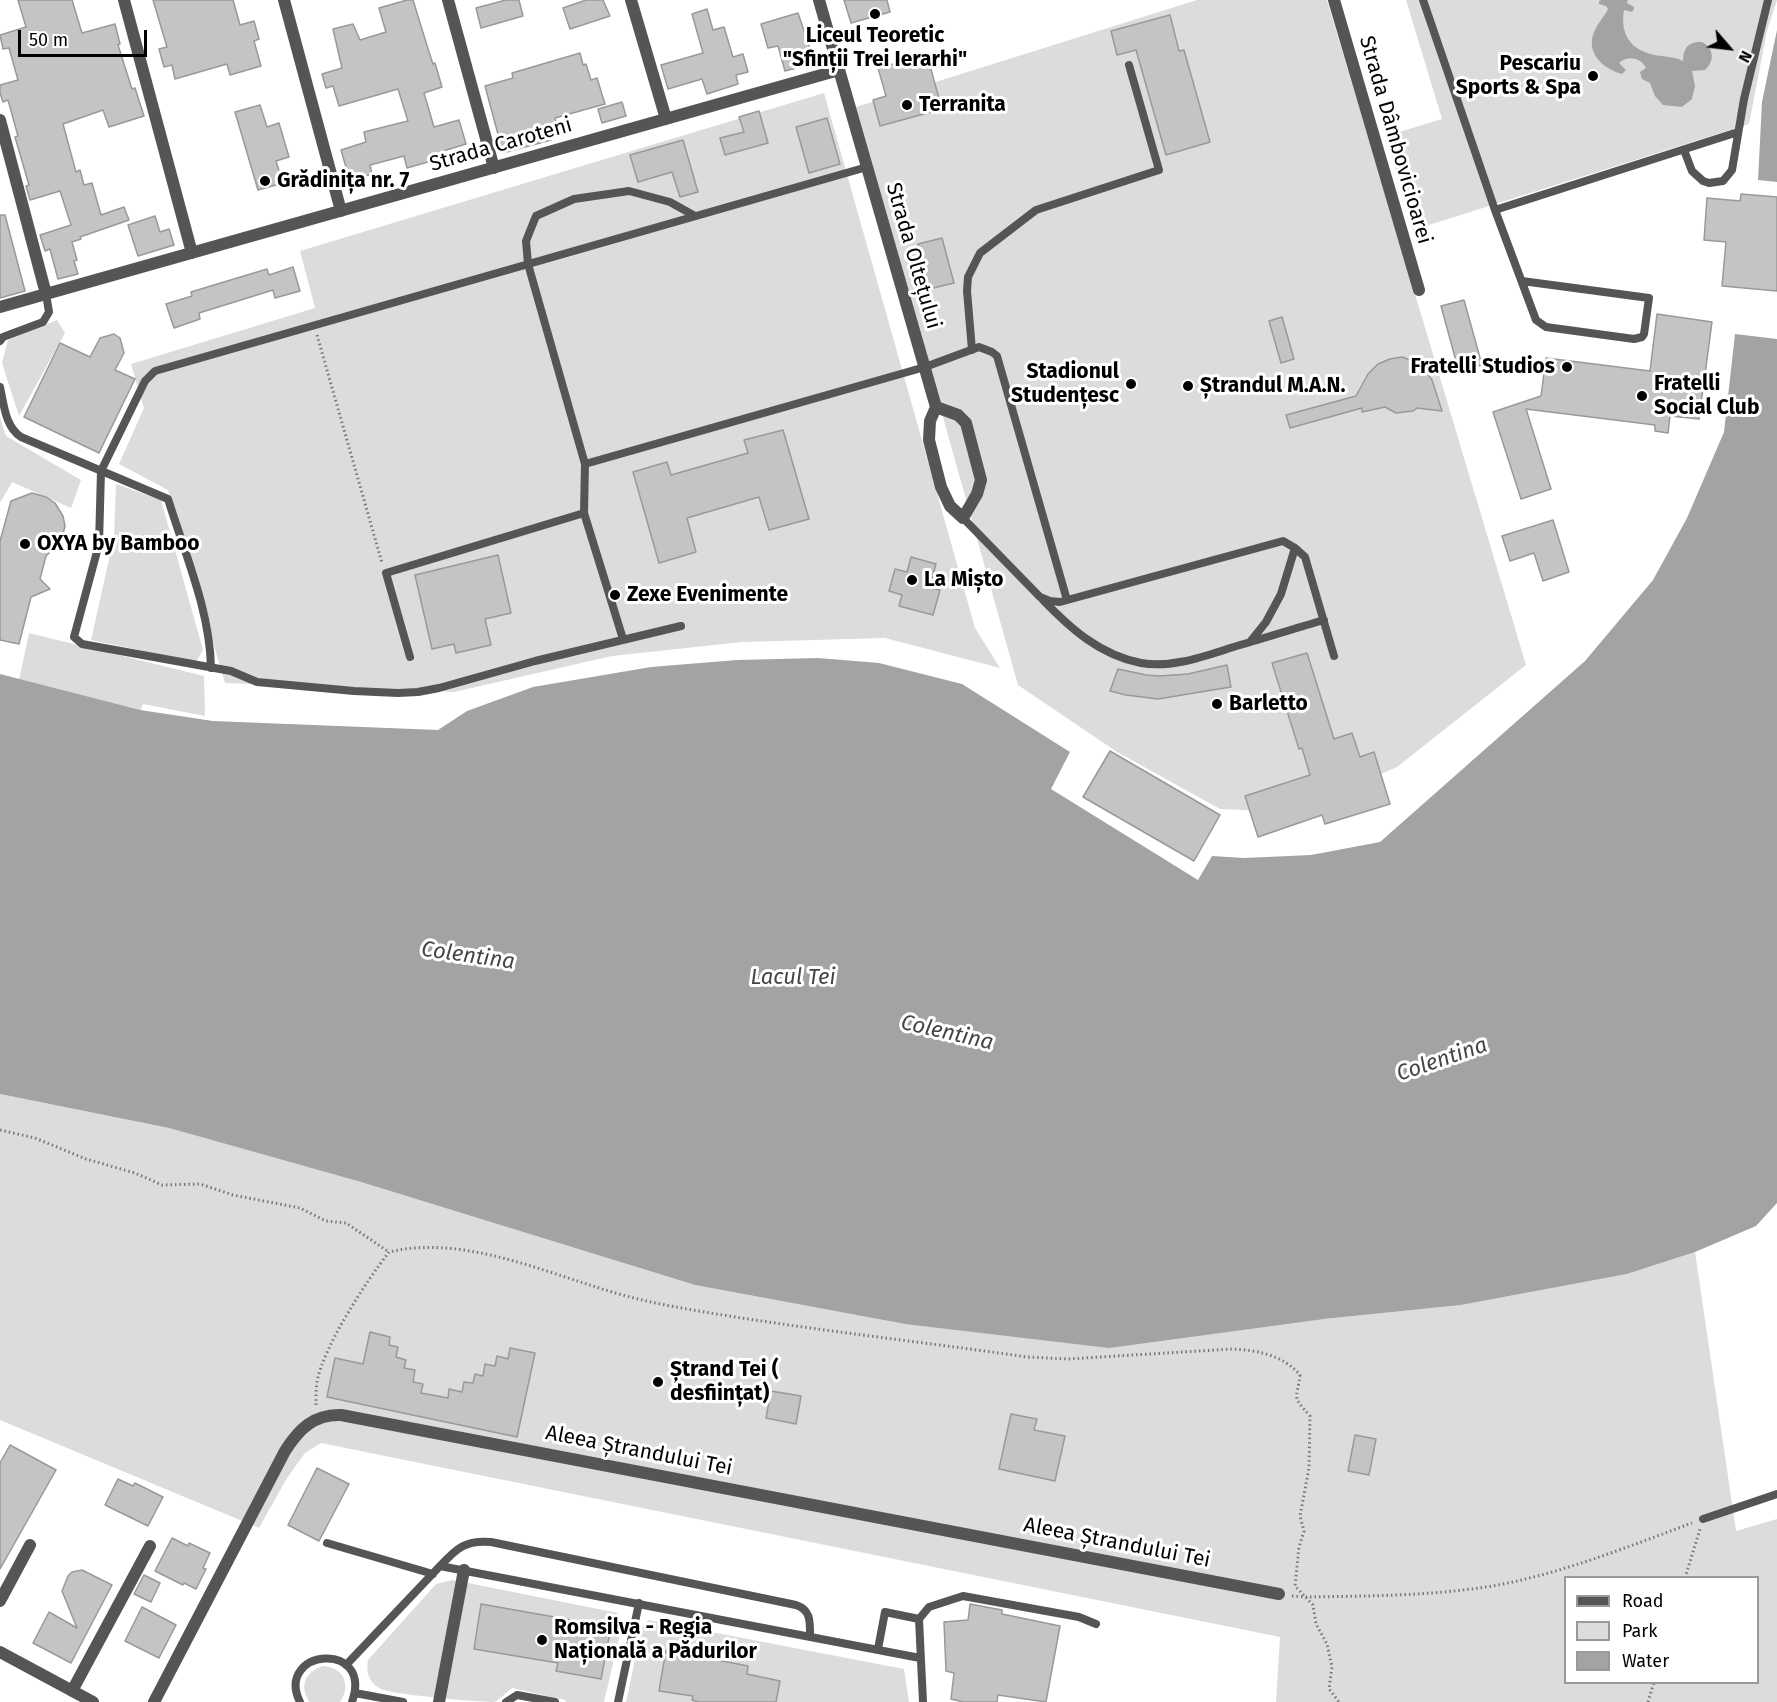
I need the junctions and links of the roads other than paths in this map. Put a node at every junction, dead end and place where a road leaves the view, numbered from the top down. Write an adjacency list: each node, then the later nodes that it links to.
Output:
1 (124, 0): 20 (street)
2 (284, 0): 18 (street)
3 (448, 0): 16 (street)
4 (631, 0): 11 (street)
5 (819, 0): 10 (street, Strada Oltețului)
6 (1334, 0): 23 (street, Strada Dâmbovicioarei)
7 (1423, 0): 17 (lane)
8 (1768, 0): 13 (lane)
9 (1128, 65): 27 (lane)
10 (839, 70): 11 (street, Strada Caroteni); 15 (street, Strada Oltețului)
11 (666, 119): 16 (street, Strada Caroteni)
12 (0, 120): 24 (street)
13 (1738, 132): 14 (lane); 14 (lane)
14 (1684, 150): 17 (lane)
15 (867, 167): 19 (lane); 28 (street, Strada Oltețului)
16 (494, 168): 18 (street, Strada Caroteni)
17 (1495, 210): 22 (lane)
18 (340, 211): 20 (street, Strada Caroteni)
19 (695, 216): 21 (lane); 21 (lane)
20 (192, 253): 24 (street, Strada Caroteni)
21 (528, 264): 31 (lane); 32 (lane)
22 (1522, 281): 22 (lane)
23 (1419, 290)
24 (46, 294): 25 (street, Strada Caroteni); 26 (lane)
25 (0, 307)
26 (0, 341)
27 (972, 350): 28 (lane); 37 (lane)
28 (925, 367): 30 (street, Strada Oltețului); 31 (lane)
29 (0, 387): 32 (lane)
30 (936, 407): 34 (street, Strada Oltețului); 34 (street)
31 (585, 464): 33 (lane)
32 (101, 471): 44 (lane); 44 (lane)
33 (584, 513): 40 (lane); 43 (lane)
34 (963, 518): 36 (lane)
35 (1295, 548): 37 (lane); 38 (lane); 41 (lane)
36 (1040, 597): 37 (lane); 41 (lane)
37 (1067, 600)
38 (1324, 620): 41 (lane); 42 (lane)
39 (681, 626): 40 (lane)
40 (623, 639): 44 (lane)
41 (1250, 642)
42 (1334, 656)
43 (410, 657)
44 (212, 668)
45 (1777, 1494): 46 (lane)
46 (1703, 1519)
47 (327, 1543): 52 (lane)
48 (30, 1545): 54 (street)
49 (150, 1546): 63 (street)
50 (440, 1566): 51 (lane); 52 (lane); 58 (lane)
51 (464, 1570): 55 (lane); 69 (street)
52 (433, 1574): 62 (lane)
53 (1279, 1594): 67 (street, Aleea Ștrandului Tei)
54 (0, 1601)
55 (639, 1604): 58 (lane); 72 (lane)
56 (919, 1619): 57 (lane); 59 (lane); 61 (lane)
57 (1096, 1624)
58 (810, 1636): 59 (lane)
59 (878, 1649): 61 (lane)
60 (0, 1652): 63 (street)
61 (920, 1658): 73 (lane)
62 (346, 1665): 64 (lane); 65 (lane)
63 (72, 1690): 66 (street)
64 (354, 1698): 68 (lane)
65 (296, 1701)
66 (93, 1702)
67 (154, 1702)
68 (404, 1702)
69 (440, 1702)
70 (506, 1702): 71 (lane)
71 (555, 1702)
72 (618, 1702)
73 (923, 1702)

